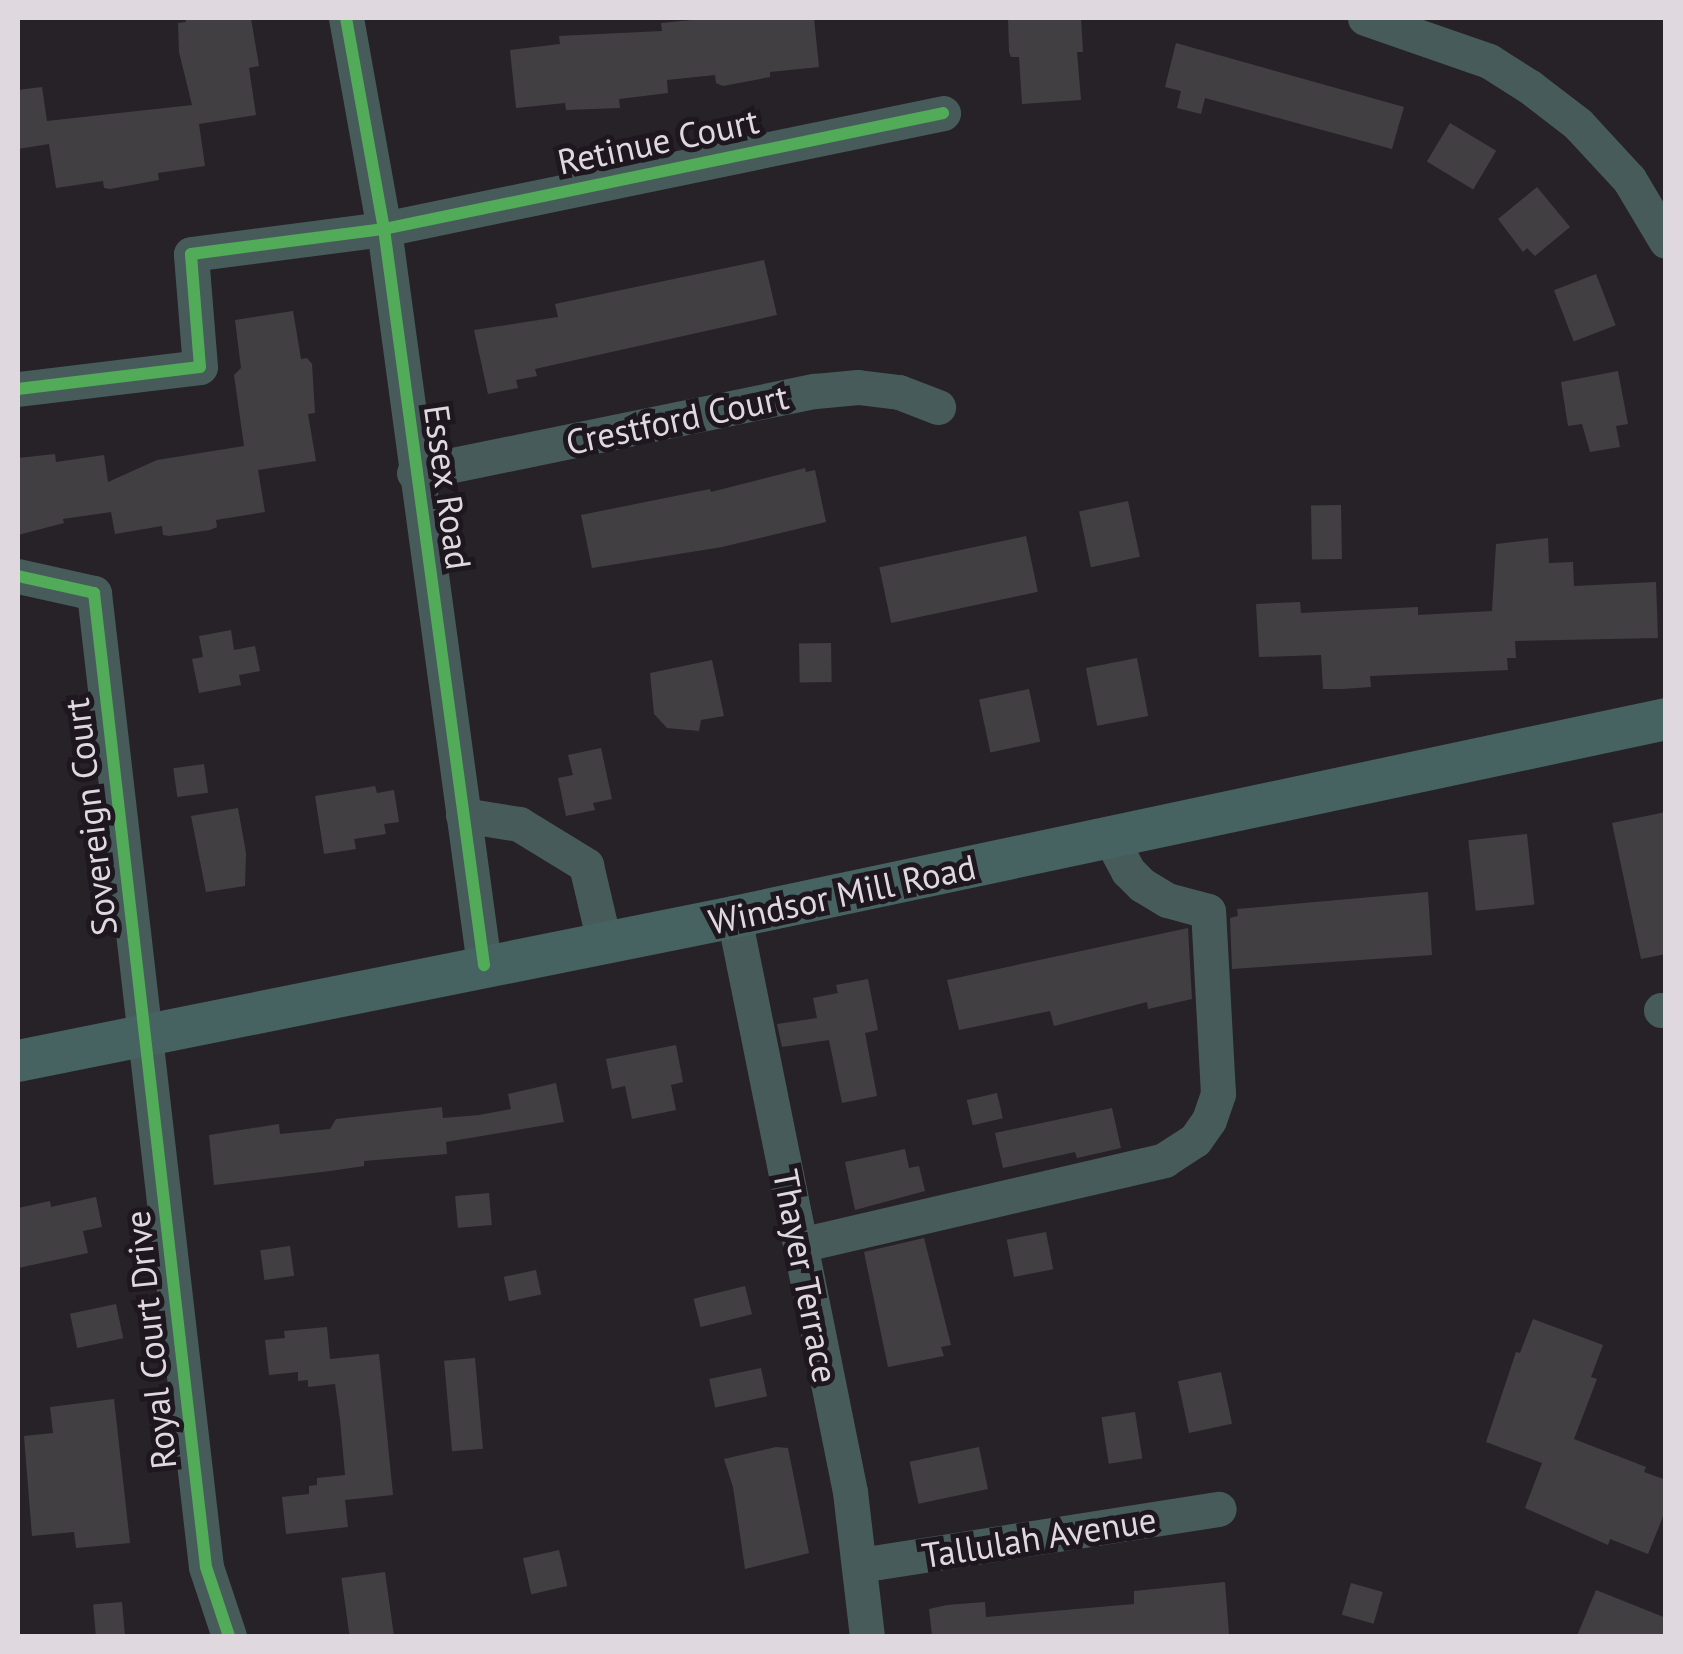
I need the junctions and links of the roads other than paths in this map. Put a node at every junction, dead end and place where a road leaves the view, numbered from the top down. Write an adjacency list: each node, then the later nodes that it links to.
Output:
1 (346, 18): 4 (street, Essex Road)
2 (1364, 18): 5 (street)
3 (943, 112): 4 (street, Retinue Court)
4 (384, 229): 6 (street, Retinue Court); 8 (street, Essex Road)
5 (1666, 241)
6 (18, 389)
7 (938, 407): 8 (street, Crestford Court)
8 (414, 473): 11 (street, Essex Road)
9 (18, 576): 16 (street, Sovereign Court)
10 (1666, 719): 12 (main road, Windsor Mill Road)
11 (463, 814): 14 (street); 15 (street, Essex Road)
12 (1110, 837): 13 (main road, Windsor Mill Road); 18 (street)
13 (734, 917): 14 (main road, Windsor Mill Road); 18 (street, Thayer Terrace)
14 (604, 942): 15 (main road, Windsor Mill Road)
15 (484, 965): 16 (main road, Windsor Mill Road)
16 (146, 1033): 17 (main road, Windsor Mill Road); 21 (street, Royal Court Drive)
17 (18, 1060)
18 (800, 1245): 20 (street, Thayer Terrace)
19 (1219, 1509): 20 (street, Tallulah Avenue)
20 (860, 1565): 22 (street, Thayer Terrace)
21 (229, 1636)
22 (867, 1636)

